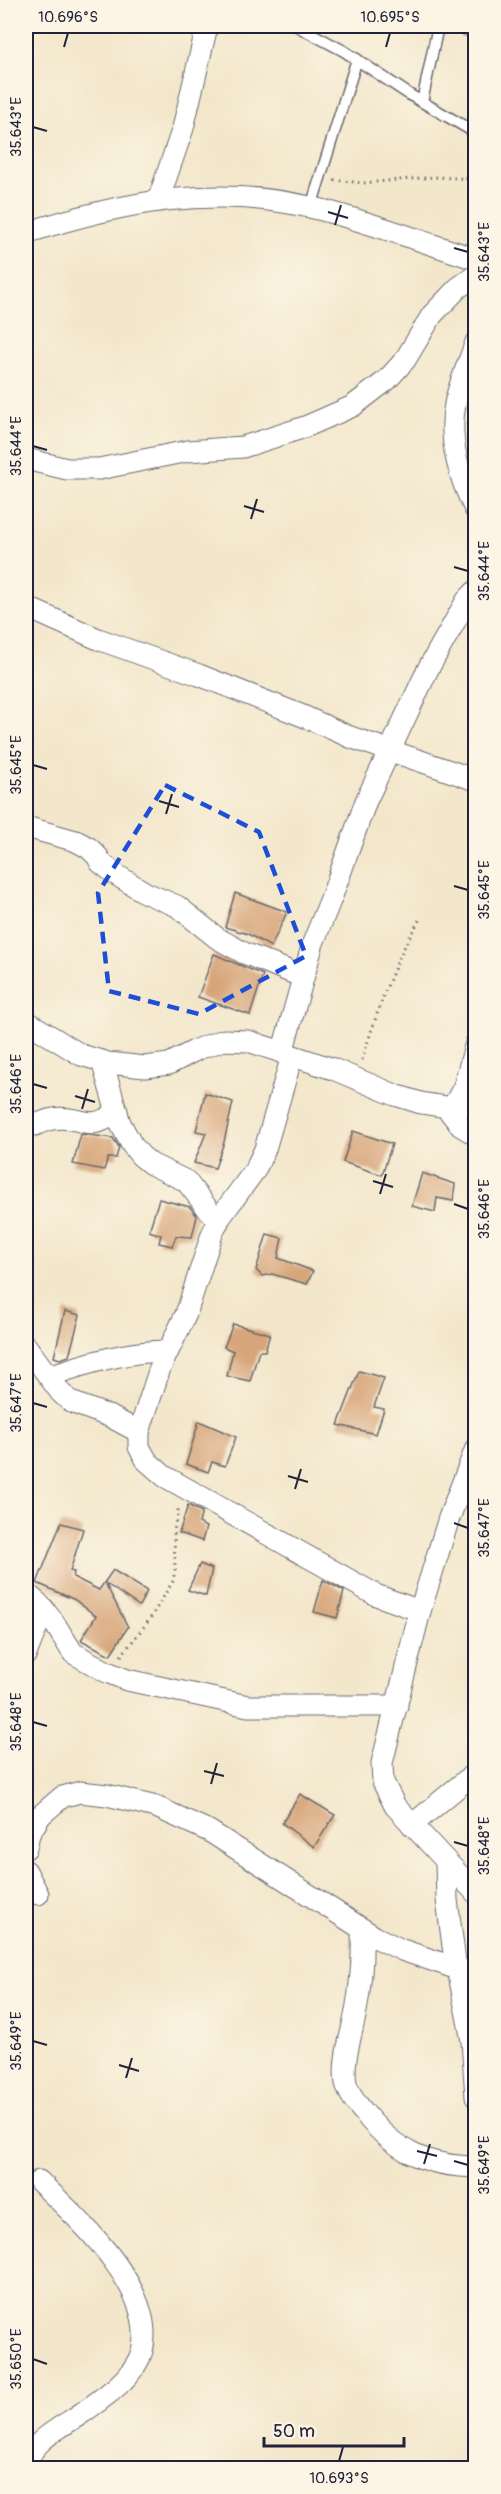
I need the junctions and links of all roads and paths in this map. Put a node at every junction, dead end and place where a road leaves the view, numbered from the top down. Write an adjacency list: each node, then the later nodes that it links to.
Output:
1 (207, 26): 11 (street)
2 (297, 26): 6 (lane)
3 (438, 26): 7 (lane)
4 (456, 26): 5 (lane)
5 (476, 34)
6 (357, 59): 7 (lane); 10 (lane)
7 (422, 102): 8 (lane)
8 (476, 133)
9 (476, 179): 10 (path)
10 (319, 180): 12 (lane)
11 (158, 201): 12 (street); 13 (street)
12 (311, 207): 14 (street)
13 (26, 233)
14 (476, 260)
15 (476, 275): 17 (street)
16 (476, 342): 18 (street)
17 (26, 459)
18 (476, 511)
19 (476, 591): 21 (street)
20 (26, 607): 21 (street)
21 (390, 751): 22 (street); 25 (street)
22 (476, 780)
23 (26, 827): 25 (street)
24 (421, 917): 30 (path)
25 (303, 977): 28 (street)
26 (26, 1021): 29 (street)
27 (476, 1043): 32 (street)
28 (287, 1054): 29 (street); 30 (street); 36 (street)
29 (102, 1061): 33 (street)
30 (356, 1079): 32 (street)
31 (476, 1105): 32 (street)
32 (449, 1107): 35 (street)
33 (117, 1111): 34 (street); 36 (street)
34 (34, 1125)
35 (476, 1135)
36 (218, 1222): 38 (street)
37 (26, 1346): 39 (street)
38 (168, 1351): 39 (street); 40 (street)
39 (49, 1376): 40 (street)
40 (140, 1432): 42 (street)
41 (476, 1448): 45 (street)
42 (184, 1486): 45 (street); 47 (path)
43 (26, 1593): 44 (street)
44 (44, 1609): 46 (street); 47 (street)
45 (420, 1611): 48 (street)
46 (26, 1654)
47 (107, 1672): 48 (street)
48 (397, 1706): 50 (street)
49 (476, 1772): 50 (street)
50 (412, 1825): 52 (street)
51 (26, 1848): 56 (street)
52 (446, 1863): 54 (street); 57 (street)
53 (26, 1871): 55 (street)
54 (476, 1893)
55 (38, 1894)
56 (362, 1930): 57 (street); 59 (street)
57 (463, 1972): 58 (street)
58 (476, 2097)
59 (476, 2167)
60 (39, 2181): 61 (street)
61 (26, 2464)

